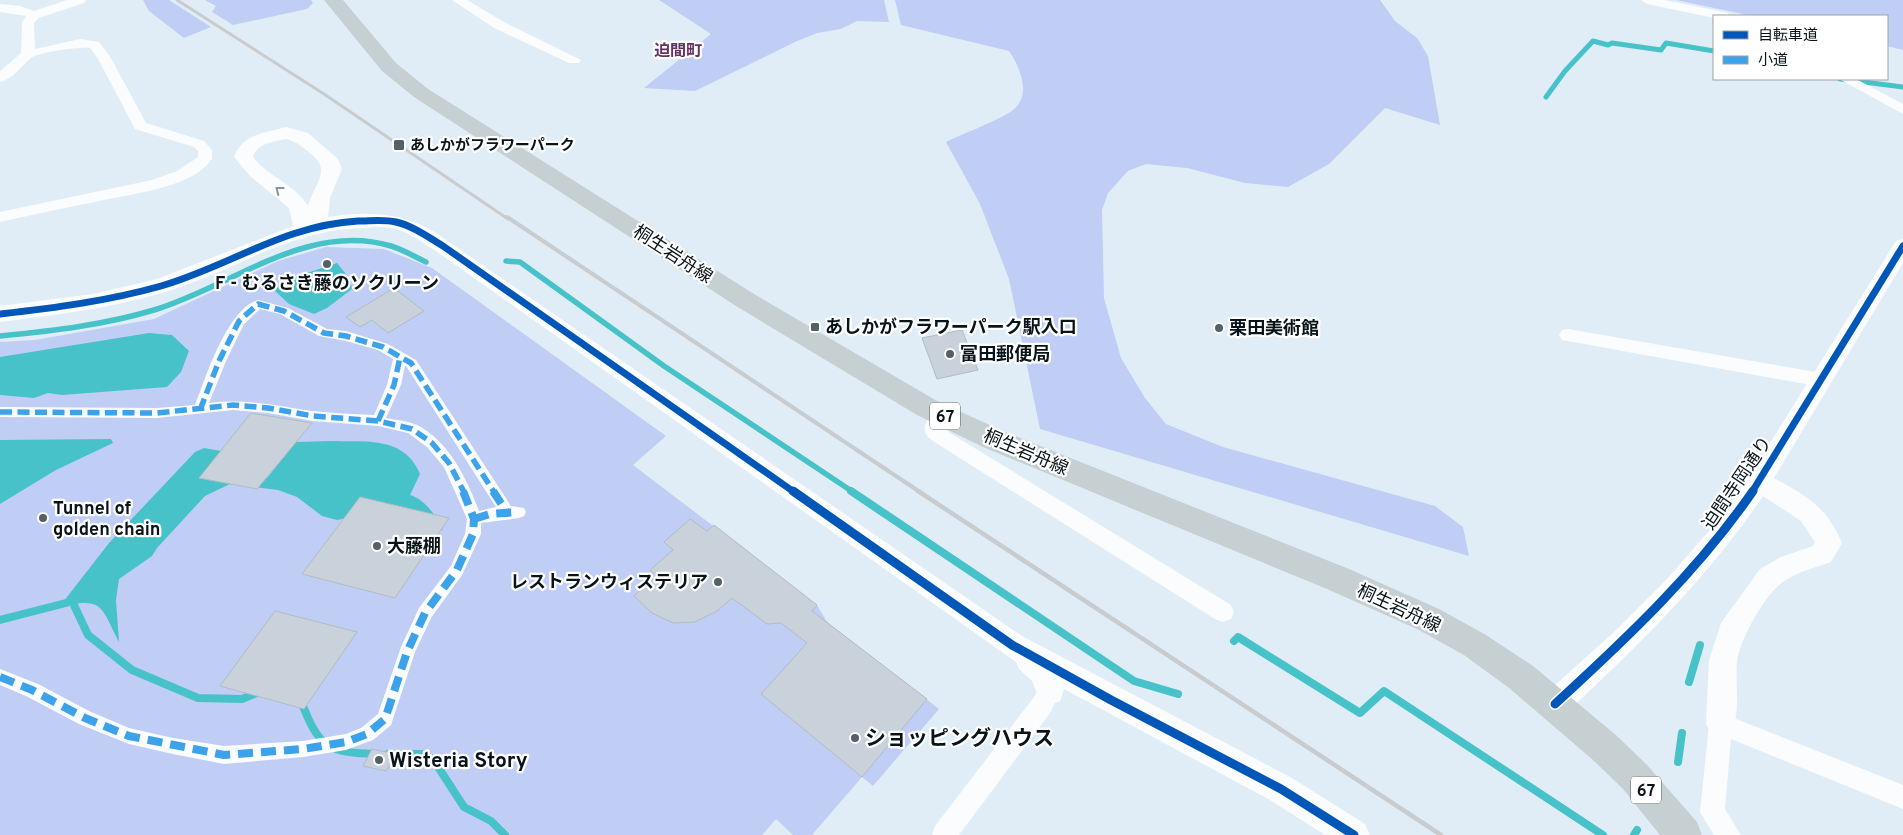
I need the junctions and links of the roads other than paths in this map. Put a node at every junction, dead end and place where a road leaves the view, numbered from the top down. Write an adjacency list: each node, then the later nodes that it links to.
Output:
1 (80, 0): 6 (street)
2 (333, 0): 22 (main road, 桐生岩舟線 / 67)
3 (458, 0): 9 (street)
4 (1647, 0): 7 (street)
5 (0, 8): 6 (street)
6 (34, 15): 8 (street)
7 (1718, 15)
8 (28, 54): 10 (street); 13 (street)
9 (574, 60)
10 (0, 78)
11 (1848, 80): 12 (street)
12 (1903, 110)
13 (0, 217)
14 (311, 227): 14 (street, one-way to 14); 16 (street); 27 (street)
15 (1903, 246): 19 (street, 迫間寺岡通り)
16 (0, 314)
17 (1568, 335): 19 (street)
18 (400, 357): 20 (street); 23 (street); 25 (street)
19 (1822, 380): 24 (street, 迫間寺岡通り)
20 (200, 410): 21 (street); 23 (street)
21 (0, 412)
22 (942, 414): 26 (street); 30 (main road, 桐生岩舟線 / 67)
23 (378, 421): 25 (street)
24 (1759, 482): 30 (street, 迫間寺岡通り); 31 (street)
25 (474, 519): 28 (street)
26 (1224, 612)
27 (1012, 645): 29 (street); 34 (street)
28 (0, 677)
29 (1050, 691): 33 (street)
30 (1555, 704): 35 (main road, 桐生岩舟線 / 67)
31 (1721, 724): 32 (street); 36 (street)
32 (1903, 797)
33 (944, 835)
34 (1354, 835)
35 (1684, 835)
36 (1729, 835)

